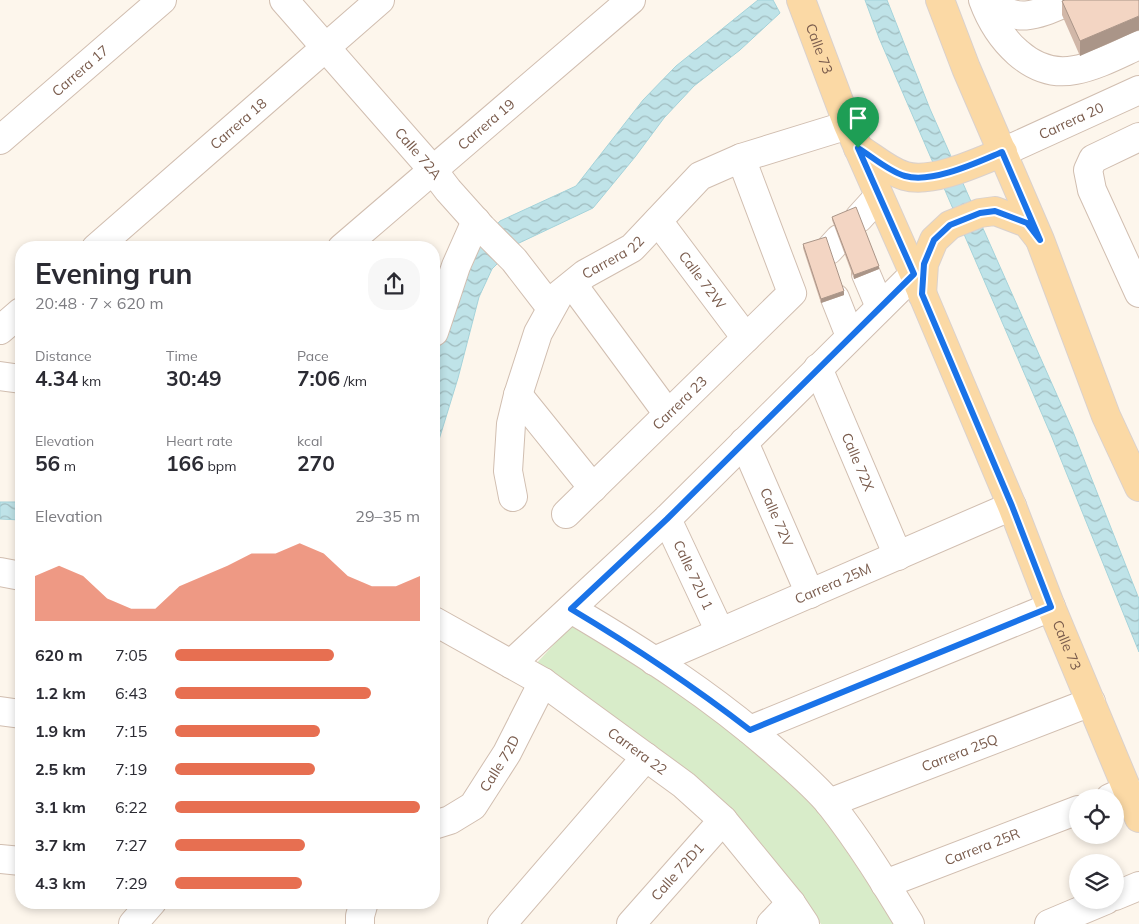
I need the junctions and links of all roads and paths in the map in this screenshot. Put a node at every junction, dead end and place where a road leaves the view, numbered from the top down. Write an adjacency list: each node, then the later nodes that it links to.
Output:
1 (162, 0): 15 (street, Carrera 17)
2 (284, 0): 11 (street, Calle 72A)
3 (380, 0): 11 (street, Carrera 18)
4 (631, 0): 18 (street, Carrera 19)
5 (801, 0): 13 (main road, Calle 73)
6 (940, 0): 16 (main road)
7 (983, 0): 10 (street)
8 (991, 0): 9 (street)
9 (1072, 0)
10 (1139, 45)
11 (326, 48): 18 (street, Calle 72A); 24 (street, Carrera 18)
12 (1139, 90): 16 (street, Carrera 20)
13 (853, 136): 16 (main road); 17 (street, Carrera 22); 19 (main road, Calle 73)
14 (1139, 137): 29 (street)
15 (0, 140)
16 (1002, 152): 23 (main road)
17 (741, 158): 21 (street, Carrera 22); 37 (street, Carrera 23)
18 (432, 169): 22 (street, Calle 72A); 25 (street, Carrera 19)
19 (878, 197): 20 (street); 27 (main road, Calle 73)
20 (859, 218)
21 (658, 221): 28 (street, Carrera 22); 37 (street, Calle 72W)
22 (479, 224): 32 (street, Calle 72A); 33 (street)
23 (1040, 240): 27 (main road); 44 (main road)
24 (104, 241)
25 (350, 241)
26 (866, 274): 31 (street)
27 (920, 277): 31 (street); 47 (main road, Calle 73)
28 (572, 285): 32 (street, Carrera 22); 42 (street)
29 (1139, 293)
30 (835, 298): 36 (street)
31 (880, 306): 36 (street)
32 (551, 308): 41 (street, Carrera 22)
33 (440, 314)
34 (15, 317): 35 (street)
35 (0, 330)
36 (850, 336): 38 (street)
37 (746, 338): 42 (street, Carrera 23)
38 (818, 368): 43 (street); 50 (street, Calle 72X)
39 (0, 376): 40 (street)
40 (15, 377)
41 (518, 395): 45 (street); 46 (street, Carrera 22)
42 (668, 414): 45 (street, Carrera 23)
43 (744, 442): 49 (street); 53 (street, Calle 72V)
44 (1139, 487)
45 (593, 488): 48 (street, Carrera 23)
46 (513, 496)
47 (1012, 506): 50 (street, Carrera 25M); 54 (main road, Calle 73)
48 (566, 514)
49 (667, 519): 55 (street); 57 (street, Calle 72U 1)
50 (898, 556): 53 (street, Carrera 25M)
51 (0, 572): 52 (street)
52 (15, 575)
53 (810, 594): 57 (street, Carrera 25M)
54 (1051, 607): 61 (main road, Calle 73); 64 (street)
55 (571, 609): 58 (street); 59 (street)
56 (440, 624): 59 (street, Carrera 22)
57 (720, 632): 58 (street, Carrera 25M)
58 (654, 661): 64 (street)
59 (511, 664): 60 (street, Carrera 22)
60 (543, 682): 65 (street, Carrera 22); 72 (street, Calle 72D)
61 (1091, 702): 66 (main road, Calle 73); 68 (street, Carrera 25Q)
62 (0, 711): 63 (street)
63 (15, 713)
64 (750, 730): 68 (street)
65 (646, 757): 71 (street, Carrera 22); 82 (street)
66 (1117, 789)
67 (1124, 800): 70 (main road, Calle 73)
68 (829, 803): 75 (street)
69 (1069, 813): 75 (street, Carrera 25R)
70 (1139, 818)
71 (723, 820): 80 (street, Carrera 22); 83 (street, Calle 72D1)
72 (440, 823)
73 (0, 859): 74 (street)
74 (15, 860)
75 (885, 884): 85 (street)
76 (1139, 886): 77 (street)
77 (1124, 892)
78 (146, 909): 81 (street)
79 (1085, 909): 86 (street)
80 (798, 913): 84 (street)
81 (133, 924)
82 (502, 924)
83 (631, 924)
84 (771, 924)
85 (910, 924)
86 (1049, 924)

